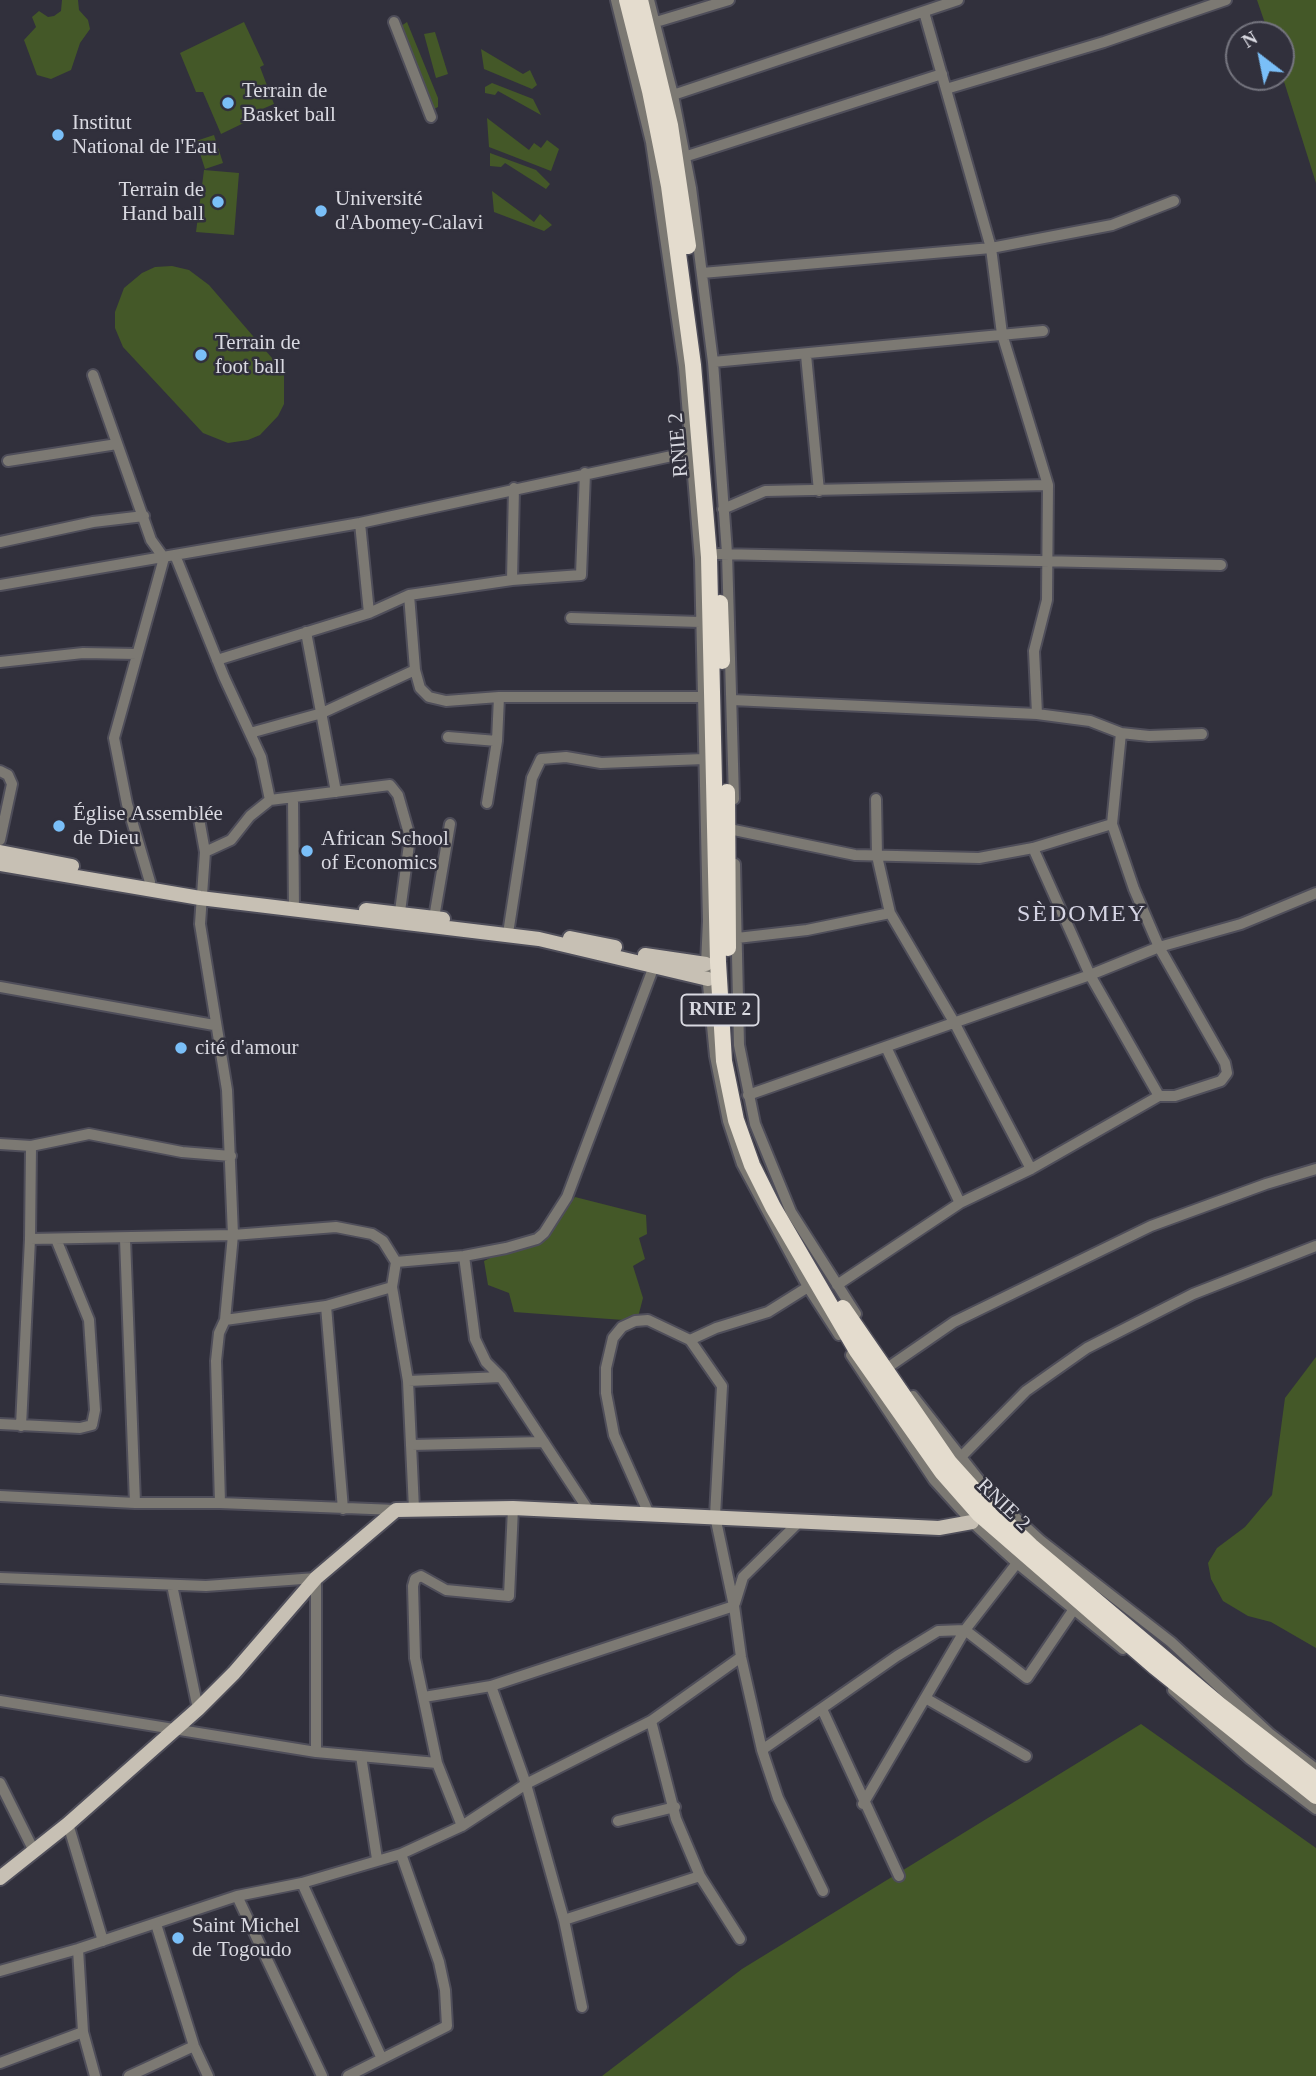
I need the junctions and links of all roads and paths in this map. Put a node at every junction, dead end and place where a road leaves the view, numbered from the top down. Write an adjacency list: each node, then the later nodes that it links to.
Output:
1 (616, 0): 25 (street)
2 (627, 0): 25 (highway, RNIE 2 / RNIE 2)
3 (640, 0): 35 (highway, RNIE 2 / RNIE 2)
4 (649, 0): 10 (street)
5 (729, 0): 10 (street)
6 (958, 0): 8 (street)
7 (1226, 0): 12 (street)
8 (924, 12): 11 (street); 13 (street)
9 (394, 22): 14 (street)
10 (656, 22): 13 (street)
11 (942, 74): 12 (street); 15 (street)
12 (946, 89): 17 (street)
13 (673, 95): 15 (street)
14 (431, 117)
15 (684, 157): 18 (street)
16 (1174, 201): 17 (street)
17 (991, 248): 18 (street); 20 (street)
18 (702, 273): 22 (street)
19 (1043, 331): 20 (street)
20 (1002, 334): 21 (street); 28 (street)
21 (806, 355): 22 (street); 30 (street)
22 (713, 362): 31 (street)
23 (93, 375): 24 (street)
24 (117, 444): 26 (street); 32 (street)
25 (696, 451): 27 (street); 44 (street); 89 (highway, RNIE 2 / RNIE 2)
26 (8, 461)
27 (585, 472): 29 (street); 39 (street)
28 (1048, 485): 30 (street); 37 (street)
29 (514, 488): 33 (street); 39 (street)
30 (819, 491): 31 (street)
31 (723, 509): 35 (street)
32 (144, 516): 34 (street); 36 (street)
33 (360, 523): 36 (street); 42 (street)
34 (0, 542)
35 (722, 554): 37 (street); 52 (street); 89 (highway, RNIE 2 / RNIE 2)
36 (170, 557): 40 (street); 46 (street); 47 (street)
37 (1049, 559): 38 (street); 54 (street)
38 (1220, 565)
39 (512, 580): 41 (street)
40 (0, 585)
41 (409, 595): 42 (street); 49 (street)
42 (369, 612): 45 (street)
43 (571, 618): 44 (street)
44 (700, 622): 51 (street)
45 (306, 632): 47 (street); 53 (street)
46 (137, 654): 48 (street); 78 (street)
47 (216, 660): 55 (street)
48 (0, 662)
49 (415, 670): 50 (street); 53 (street)
50 (499, 697): 51 (street); 59 (street)
51 (704, 697): 60 (street)
52 (732, 700): 54 (street); 70 (street)
53 (322, 713): 55 (street); 62 (street)
54 (1037, 715): 56 (street)
55 (250, 733): 65 (street)
56 (1121, 733): 57 (street); 69 (street)
57 (1202, 734)
58 (448, 737): 59 (street)
59 (497, 741): 66 (street)
60 (705, 760): 85 (street); 89 (street)
61 (0, 771): 71 (street)
62 (336, 792): 63 (street); 84 (street)
63 (293, 798): 65 (street); 81 (street)
64 (876, 799): 75 (street)
65 (270, 800): 74 (street)
66 (487, 803)
67 (198, 813): 74 (street)
68 (450, 824): 83 (street)
69 (1112, 824): 72 (street); 87 (street)
70 (734, 830): 75 (street); 86 (street)
71 (0, 840)
72 (1034, 848): 75 (street); 90 (street)
73 (0, 852): 77 (main road)
74 (205, 852): 79 (street)
75 (877, 856): 82 (street)
76 (0, 864): 77 (main road)
77 (75, 872): 78 (main road); 79 (main road)
78 (150, 881): 79 (main road)
79 (201, 894): 81 (main road); 93 (street)
80 (1316, 894): 87 (street)
81 (294, 906): 84 (main road)
82 (890, 913): 86 (street); 92 (street)
83 (434, 918): 84 (main road); 85 (main road)
84 (400, 919): 88 (main road)
85 (509, 928): 89 (main road)
86 (737, 938): 89 (street)
87 (1160, 947): 90 (street); 96 (street)
88 (654, 966): 89 (main road); 108 (street)
89 (723, 968): 95 (street); 112 (street); 132 (highway, RNIE 2 / RNIE 2)
90 (1090, 975): 92 (street); 96 (street)
91 (0, 987): 93 (street)
92 (954, 1022): 94 (street); 100 (street)
93 (214, 1026): 99 (street)
94 (886, 1047): 95 (street); 102 (street)
95 (748, 1095): 110 (street)
96 (1159, 1096): 100 (street)
97 (0, 1144): 98 (street)
98 (31, 1146): 99 (street); 104 (street)
99 (231, 1156): 103 (street)
100 (1031, 1169): 102 (street)
101 (1316, 1170): 116 (street)
102 (960, 1203): 110 (street)
103 (233, 1235): 106 (street); 109 (street); 114 (street)
104 (30, 1239): 105 (street); 120 (street)
105 (56, 1239): 106 (street); 120 (street)
106 (125, 1239): 125 (street)
107 (1316, 1246): 123 (street)
108 (464, 1256): 109 (street); 117 (street)
109 (396, 1262): 111 (street)
110 (837, 1285): 116 (street)
111 (392, 1287): 113 (street); 118 (street)
112 (808, 1287): 115 (street); 132 (street)
113 (326, 1306): 114 (street); 128 (street)
114 (225, 1320): 126 (street)
115 (690, 1339): 133 (street); 134 (street)
116 (890, 1366): 123 (street)
117 (501, 1377): 118 (street); 121 (street)
118 (408, 1381): 122 (street)
119 (0, 1424): 120 (street)
120 (21, 1426)
121 (544, 1442): 122 (street); 131 (street)
122 (411, 1445): 129 (street)
123 (959, 1459): 157 (street)
124 (0, 1496): 125 (street)
125 (135, 1503): 126 (street)
126 (220, 1503): 128 (street)
127 (513, 1508): 129 (main road); 131 (main road); 145 (street)
128 (343, 1509): 130 (street)
129 (414, 1509): 130 (main road)
130 (396, 1510): 138 (main road)
131 (589, 1511): 133 (main road)
132 (979, 1513): 135 (main road); 136 (street); 158 (highway, RNIE 2 / RNIE 2); 161 (highway, RNIE 2 / RNIE 2)
133 (649, 1514): 134 (main road)
134 (715, 1516): 135 (main road); 140 (street)
135 (800, 1521): 140 (street)
136 (1017, 1563): 141 (street); 142 (street)
137 (0, 1578): 139 (street)
138 (316, 1578): 139 (street); 148 (main road); 153 (street)
139 (172, 1585): 148 (street)
140 (734, 1606): 143 (street); 144 (street)
141 (1074, 1609): 142 (street); 164 (street)
142 (965, 1630): 146 (street); 149 (street)
143 (741, 1657): 150 (street); 152 (street)
144 (491, 1686): 145 (street); 160 (street)
145 (424, 1697): 156 (street)
146 (927, 1699): 155 (street); 162 (street)
147 (0, 1700): 151 (street)
148 (198, 1709): 151 (main road)
149 (822, 1709): 152 (street); 162 (street)
150 (651, 1721): 160 (street); 163 (street)
151 (175, 1727): 153 (street); 166 (main road)
152 (762, 1750): 175 (street)
153 (316, 1752): 154 (street)
154 (361, 1756): 156 (street); 170 (street)
155 (1026, 1756)
156 (437, 1763): 167 (street)
157 (1316, 1769)
158 (1316, 1780)
159 (0, 1783): 168 (street)
160 (526, 1784): 167 (street); 177 (street)
161 (1316, 1796)
162 (863, 1804): 172 (street)
163 (675, 1807): 165 (street); 171 (street)
164 (1316, 1809)
165 (618, 1821)
166 (68, 1824): 168 (main road); 180 (street)
167 (462, 1826): 169 (street)
168 (34, 1851): 173 (main road)
169 (401, 1854): 170 (street); 186 (street)
170 (377, 1859): 174 (street)
171 (700, 1876): 177 (street); 179 (street)
172 (899, 1876)
173 (0, 1878)
174 (302, 1883): 176 (street); 186 (street)
175 (823, 1891)
176 (237, 1896): 178 (street); 191 (street)
177 (564, 1920): 183 (street)
178 (156, 1924): 180 (street); 185 (street)
179 (740, 1939)
180 (103, 1941): 181 (street)
181 (78, 1949): 182 (street); 184 (street)
182 (0, 1971)
183 (582, 2007)
184 (83, 2032): 187 (street); 188 (street)
185 (194, 2046): 189 (street); 190 (street)
186 (382, 2059): 192 (street)
187 (0, 2063)
188 (95, 2076)
189 (129, 2076)
190 (208, 2076)
191 (321, 2076)
192 (348, 2076)

